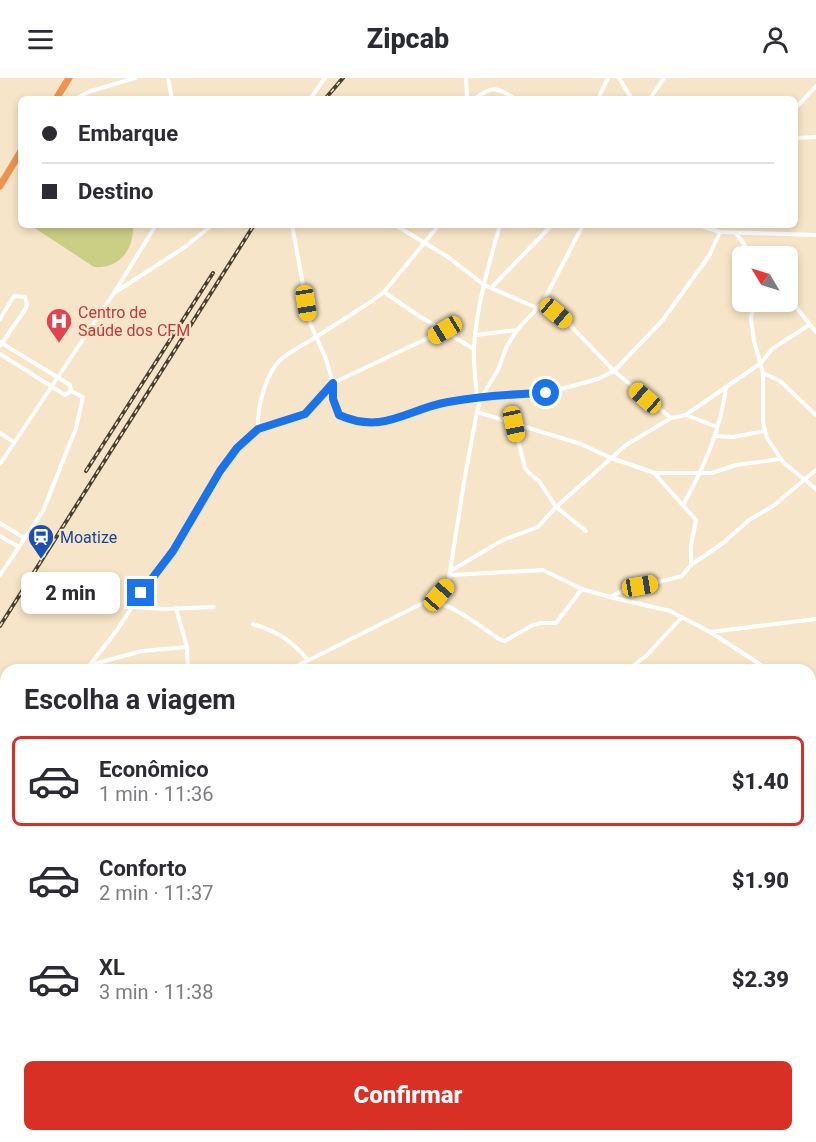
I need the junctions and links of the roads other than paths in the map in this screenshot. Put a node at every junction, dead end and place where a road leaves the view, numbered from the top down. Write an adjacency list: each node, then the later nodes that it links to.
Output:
1 (69, 78): 10 (highway)
2 (135, 78): 11 (street)
3 (168, 78): 12 (street)
4 (325, 78): 13 (street)
5 (466, 78): 14 (street)
6 (608, 78): 17 (street)
7 (619, 78): 18 (street)
8 (664, 78): 19 (street)
9 (816, 86): 20 (street)
10 (58, 96)
11 (81, 96)
12 (171, 96)
13 (312, 96)
14 (467, 96)
15 (479, 96): 16 (street)
16 (511, 96)
17 (599, 96)
18 (630, 96)
19 (652, 96)
20 (798, 106)
21 (816, 137): 22 (street)
22 (798, 138)
23 (18, 156): 24 (highway)
24 (9, 169): 25 (highway); 26 (highway)
25 (0, 176)
26 (0, 186)
27 (154, 228): 44 (street)
28 (208, 228): 44 (street)
29 (293, 228): 55 (street)
30 (400, 228): 39 (street)
31 (437, 228): 39 (street)
32 (499, 228): 41 (street)
33 (549, 228): 42 (street)
34 (581, 228): 45 (street)
35 (707, 228): 36 (street)
36 (720, 232): 37 (street); 60 (street)
37 (735, 233): 38 (street); 40 (street)
38 (816, 236)
39 (425, 243): 41 (street); 43 (street)
40 (745, 246)
41 (484, 285): 42 (street); 54 (street)
42 (491, 288): 46 (street)
43 (384, 292): 51 (street); 55 (street)
44 (114, 293): 62 (street)
45 (543, 302): 46 (street); 60 (street)
46 (537, 308): 52 (street)
47 (798, 311): 50 (street)
48 (752, 312): 59 (street)
49 (0, 319): 56 (street)
50 (808, 325): 53 (street); 59 (street)
51 (445, 330): 57 (street); 63 (street)
52 (517, 330): 54 (street); 67 (street)
53 (816, 332)
54 (476, 335): 57 (street)
55 (315, 338): 63 (street); 74 (street)
56 (1, 344): 62 (street)
57 (474, 349): 67 (street)
58 (0, 354): 64 (street)
59 (761, 363): 61 (street); 65 (street)
60 (614, 371): 67 (street); 71 (street)
61 (763, 373): 69 (street); 75 (street)
62 (57, 377): 64 (street); 66 (street)
63 (333, 383): 67 (street); 74 (street)
64 (51, 386): 66 (street); 78 (street)
65 (726, 387): 70 (street); 73 (street)
66 (71, 391): 92 (street)
67 (479, 398): 68 (street)
68 (477, 412): 72 (street); 95 (street)
69 (816, 414)
70 (686, 415): 71 (street); 73 (street)
71 (671, 418): 79 (street)
72 (514, 424): 79 (street); 88 (street)
73 (717, 426): 77 (street)
74 (258, 429): 100 (street)
75 (765, 431): 77 (street); 80 (street)
76 (0, 434): 78 (street)
77 (715, 436): 84 (street)
78 (14, 442): 81 (street)
79 (611, 458): 83 (street); 88 (street)
80 (780, 459): 84 (street); 85 (street)
81 (0, 464)
82 (816, 470): 85 (street)
83 (655, 474): 84 (street); 87 (street)
84 (700, 475): 87 (street)
85 (804, 480): 86 (street); 94 (street)
86 (816, 489)
87 (683, 505): 94 (street)
88 (556, 507): 90 (street); 95 (street)
89 (0, 523): 92 (street)
90 (586, 531)
91 (0, 536): 93 (street)
92 (24, 538): 93 (street)
93 (18, 547): 96 (street)
94 (691, 566): 98 (street)
95 (451, 573): 97 (street); 99 (street)
96 (0, 575)
97 (582, 589): 98 (street); 99 (street)
98 (610, 597): 103 (street)
99 (428, 601): 108 (street)
100 (133, 607): 102 (street); 109 (street)
101 (214, 607): 102 (street)
102 (176, 608): 107 (street)
103 (682, 617): 106 (street); 113 (street)
104 (816, 619): 106 (street)
105 (253, 624): 108 (street)
106 (710, 632): 114 (street)
107 (187, 647): 110 (street); 111 (street)
108 (308, 660): 112 (street)
109 (91, 664)
110 (94, 664)
111 (188, 664)
112 (304, 664)
113 (636, 664)
114 (760, 664)

